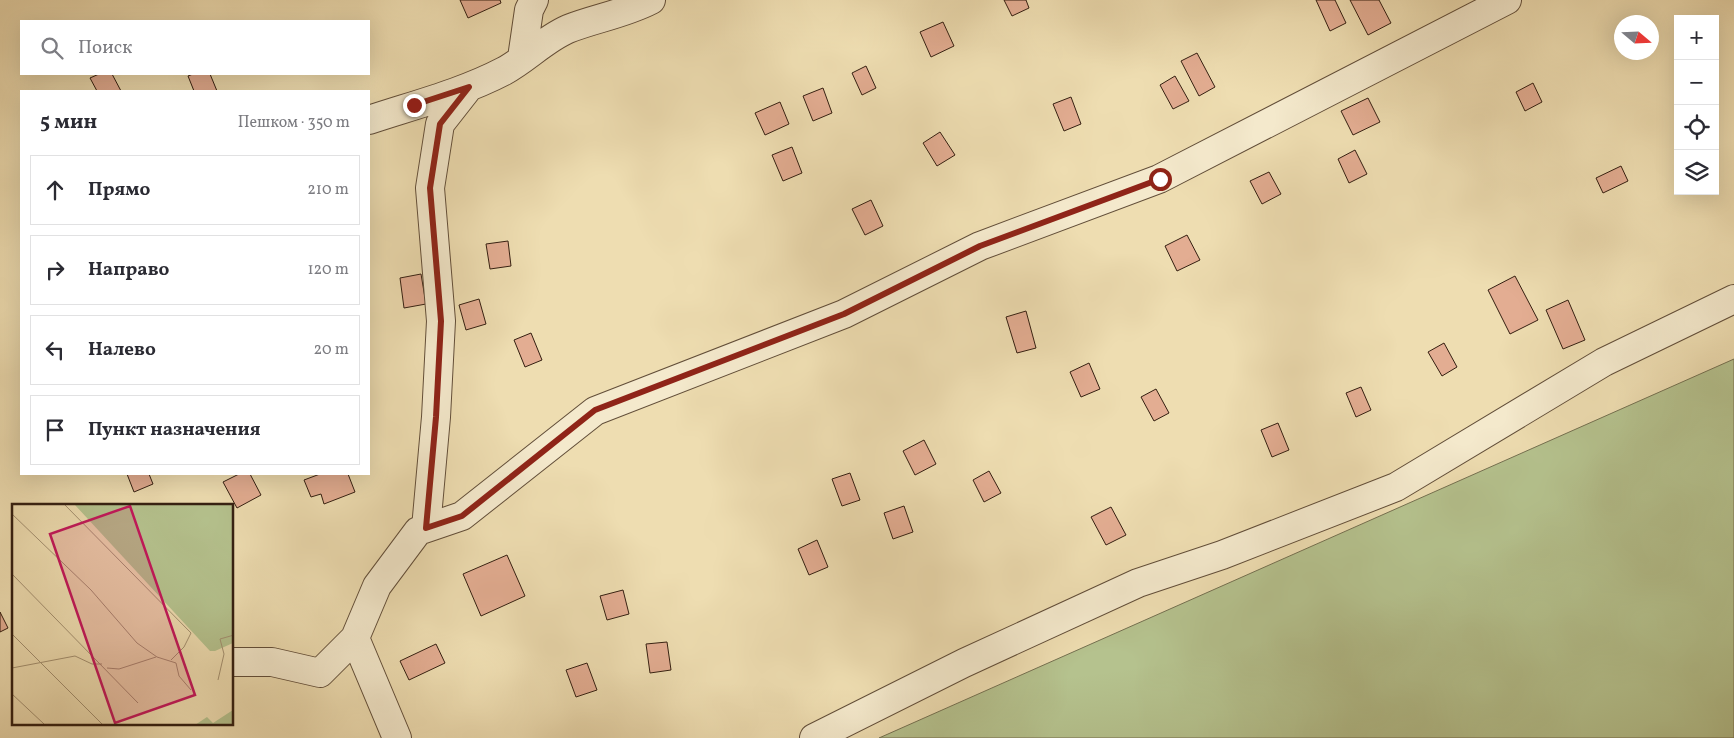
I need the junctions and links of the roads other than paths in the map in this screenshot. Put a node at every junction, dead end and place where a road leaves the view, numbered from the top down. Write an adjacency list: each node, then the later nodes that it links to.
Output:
1 (534, 0): 4 (lane)
2 (650, 0): 4 (lane)
3 (1508, 0): 8 (lane)
4 (522, 58): 5 (lane)
5 (469, 87): 6 (lane); 8 (lane)
6 (370, 120)
7 (1734, 299): 12 (lane)
8 (426, 528): 9 (lane)
9 (355, 638): 10 (lane); 11 (lane)
10 (234, 662)
11 (397, 738)
12 (814, 738)

